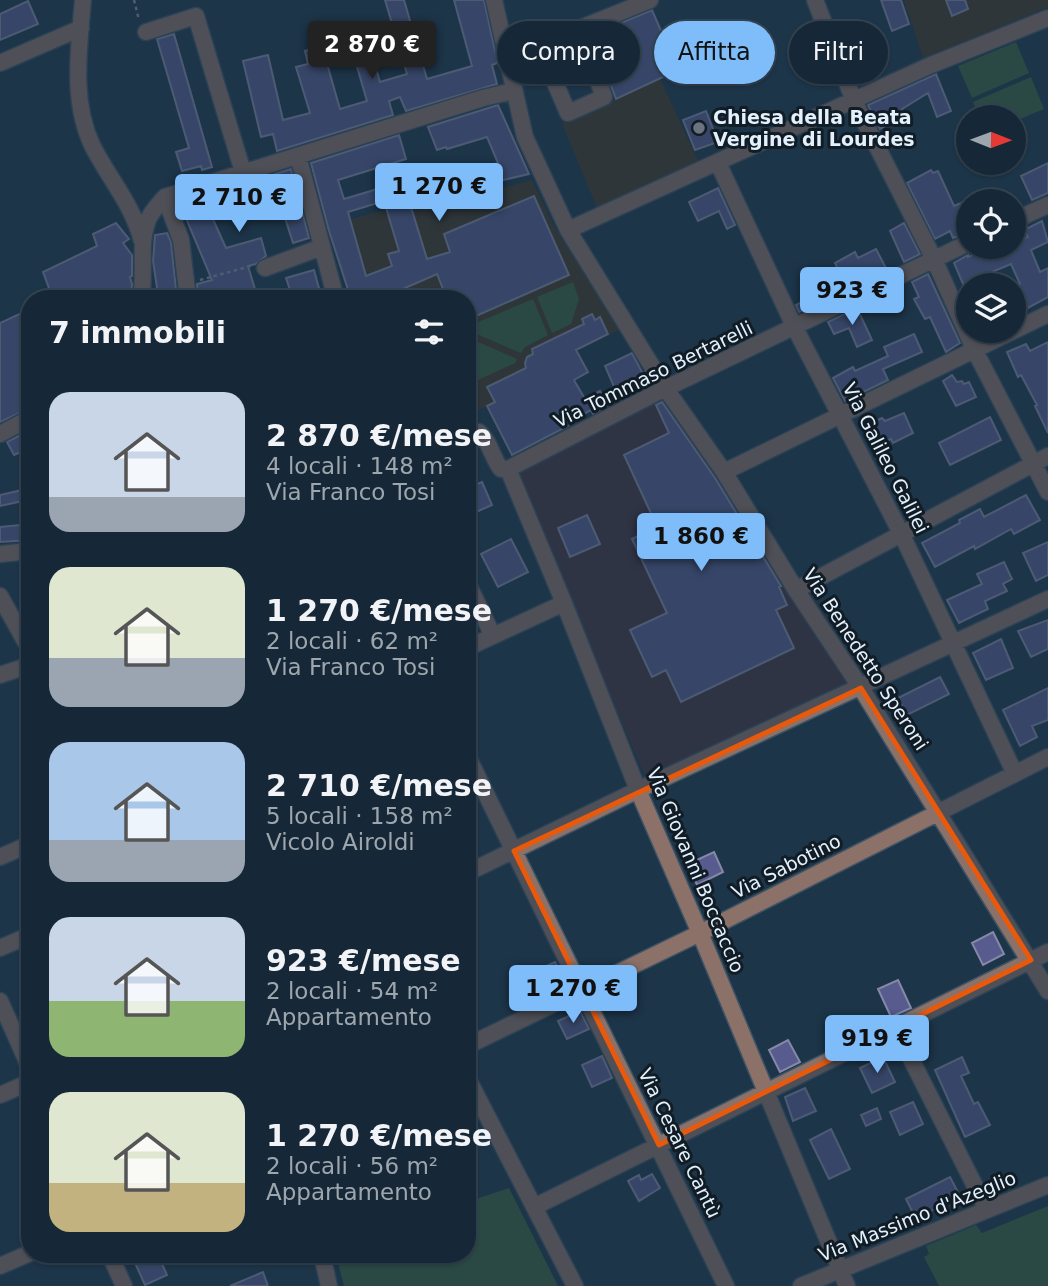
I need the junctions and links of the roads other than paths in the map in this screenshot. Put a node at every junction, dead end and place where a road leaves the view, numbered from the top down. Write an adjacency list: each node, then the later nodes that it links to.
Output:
1 (83, 0): 8 (street)
2 (494, 0): 6 (street, Via Benedetto Speroni)
3 (650, 0): 7 (street)
4 (815, 0): 15 (street)
5 (1048, 18): 15 (street)
6 (498, 21)
7 (600, 21)
8 (81, 29): 10 (street); 23 (street)
9 (146, 32): 18 (street)
10 (0, 63)
11 (512, 84): 14 (street, Via Benedetto Speroni)
12 (556, 84): 13 (street)
13 (599, 84)
14 (513, 91): 16 (street); 22 (street, Via Benedetto Speroni)
15 (854, 101): 17 (street); 26 (street)
16 (298, 156): 18 (street); 24 (street)
17 (718, 163): 22 (street); 33 (street, Via Galileo Galilei)
18 (243, 172): 19 (street)
19 (165, 197): 23 (street); 29 (street)
20 (1048, 205): 21 (street)
21 (1026, 215)
22 (568, 230): 36 (street, Via Benedetto Speroni)
23 (142, 243): 28 (street)
24 (322, 247): 27 (street); 30 (street)
25 (956, 249): 26 (street, Via Tommaso Bertarelli)
26 (934, 259): 33 (street, Via Tommaso Bertarelli); 35 (street)
27 (265, 268)
28 (143, 290)
29 (188, 290)
30 (334, 290)
31 (1048, 314): 32 (street)
32 (1026, 325)
33 (795, 328): 36 (street, Via Tommaso Bertarelli); 37 (street, Via Galileo Galilei)
34 (987, 343): 35 (street)
35 (974, 349): 37 (street); 42 (street)
36 (666, 389): 43 (street, Via Tommaso Bertarelli); 44 (street, Via Benedetto Speroni)
37 (841, 413): 44 (street); 46 (street, Via Galileo Galilei)
38 (21, 422): 39 (street)
39 (0, 433)
40 (476, 433): 43 (street, Via Giovanni Boccaccio)
41 (1048, 456): 42 (street)
42 (1033, 464): 45 (street); 46 (street)
43 (508, 469): 53 (street, Via Giovanni Boccaccio)
44 (724, 472): 49 (street, Via Benedetto Speroni)
45 (1048, 492)
46 (902, 535): 49 (street); 57 (street, Via Galileo Galilei)
47 (21, 552): 48 (street)
48 (0, 554)
49 (796, 590): 60 (street, Via Benedetto Speroni)
50 (0, 596): 54 (street)
51 (1048, 599): 57 (street)
52 (476, 601): 55 (street)
53 (564, 603): 55 (street); 64 (street, Via Giovanni Boccaccio)
54 (21, 634)
55 (493, 636): 56 (street)
56 (476, 644)
57 (954, 645): 60 (street); 63 (street, Via Galileo Galilei)
58 (21, 668): 59 (street)
59 (0, 675)
60 (861, 688): 64 (street); 65 (street, Via Benedetto Speroni)
61 (1048, 757): 63 (street, Via Sabotino)
62 (476, 773): 67 (street, Via Cesare Cantù)
63 (1015, 774): 65 (street, Via Sabotino)
64 (638, 790): 67 (street); 70 (street, Via Giovanni Boccaccio)
65 (938, 811): 70 (street, Via Sabotino); 74 (street, Via Benedetto Speroni)
66 (21, 848): 68 (street)
67 (514, 851): 69 (street); 75 (street, Via Cesare Cantù)
68 (0, 857)
69 (476, 869)
70 (701, 933): 75 (street, Via Sabotino); 82 (street, Via Giovanni Boccaccio)
71 (21, 939): 72 (street)
72 (0, 948)
73 (1048, 952): 74 (street)
74 (1031, 960): 76 (street, Via Benedetto Speroni); 78 (street)
75 (582, 990): 79 (street, Via Sabotino); 85 (street, Via Cesare Cantù)
76 (1048, 991)
77 (0, 1001): 80 (street)
78 (895, 1027): 82 (street); 88 (street)
79 (476, 1042)
80 (21, 1048)
81 (21, 1086): 83 (street)
82 (766, 1091): 85 (street); 93 (street, Via Giovanni Boccaccio)
83 (0, 1095)
84 (476, 1095): 87 (street)
85 (659, 1145): 87 (street); 97 (street, Via Cesare Cantù)
86 (1048, 1185): 88 (street, Via Massimo d'Azeglio)
87 (534, 1208): 96 (street)
88 (987, 1210): 93 (street, Via Massimo d'Azeglio)
89 (21, 1257): 92 (street)
90 (114, 1263): 94 (street)
91 (324, 1263): 95 (street)
92 (0, 1266)
93 (840, 1271): 98 (street, Via Massimo d'Azeglio); 99 (street, Via Giovanni Boccaccio)
94 (124, 1286)
95 (329, 1286)
96 (576, 1286)
97 (726, 1286)
98 (801, 1286)
99 (847, 1286)

